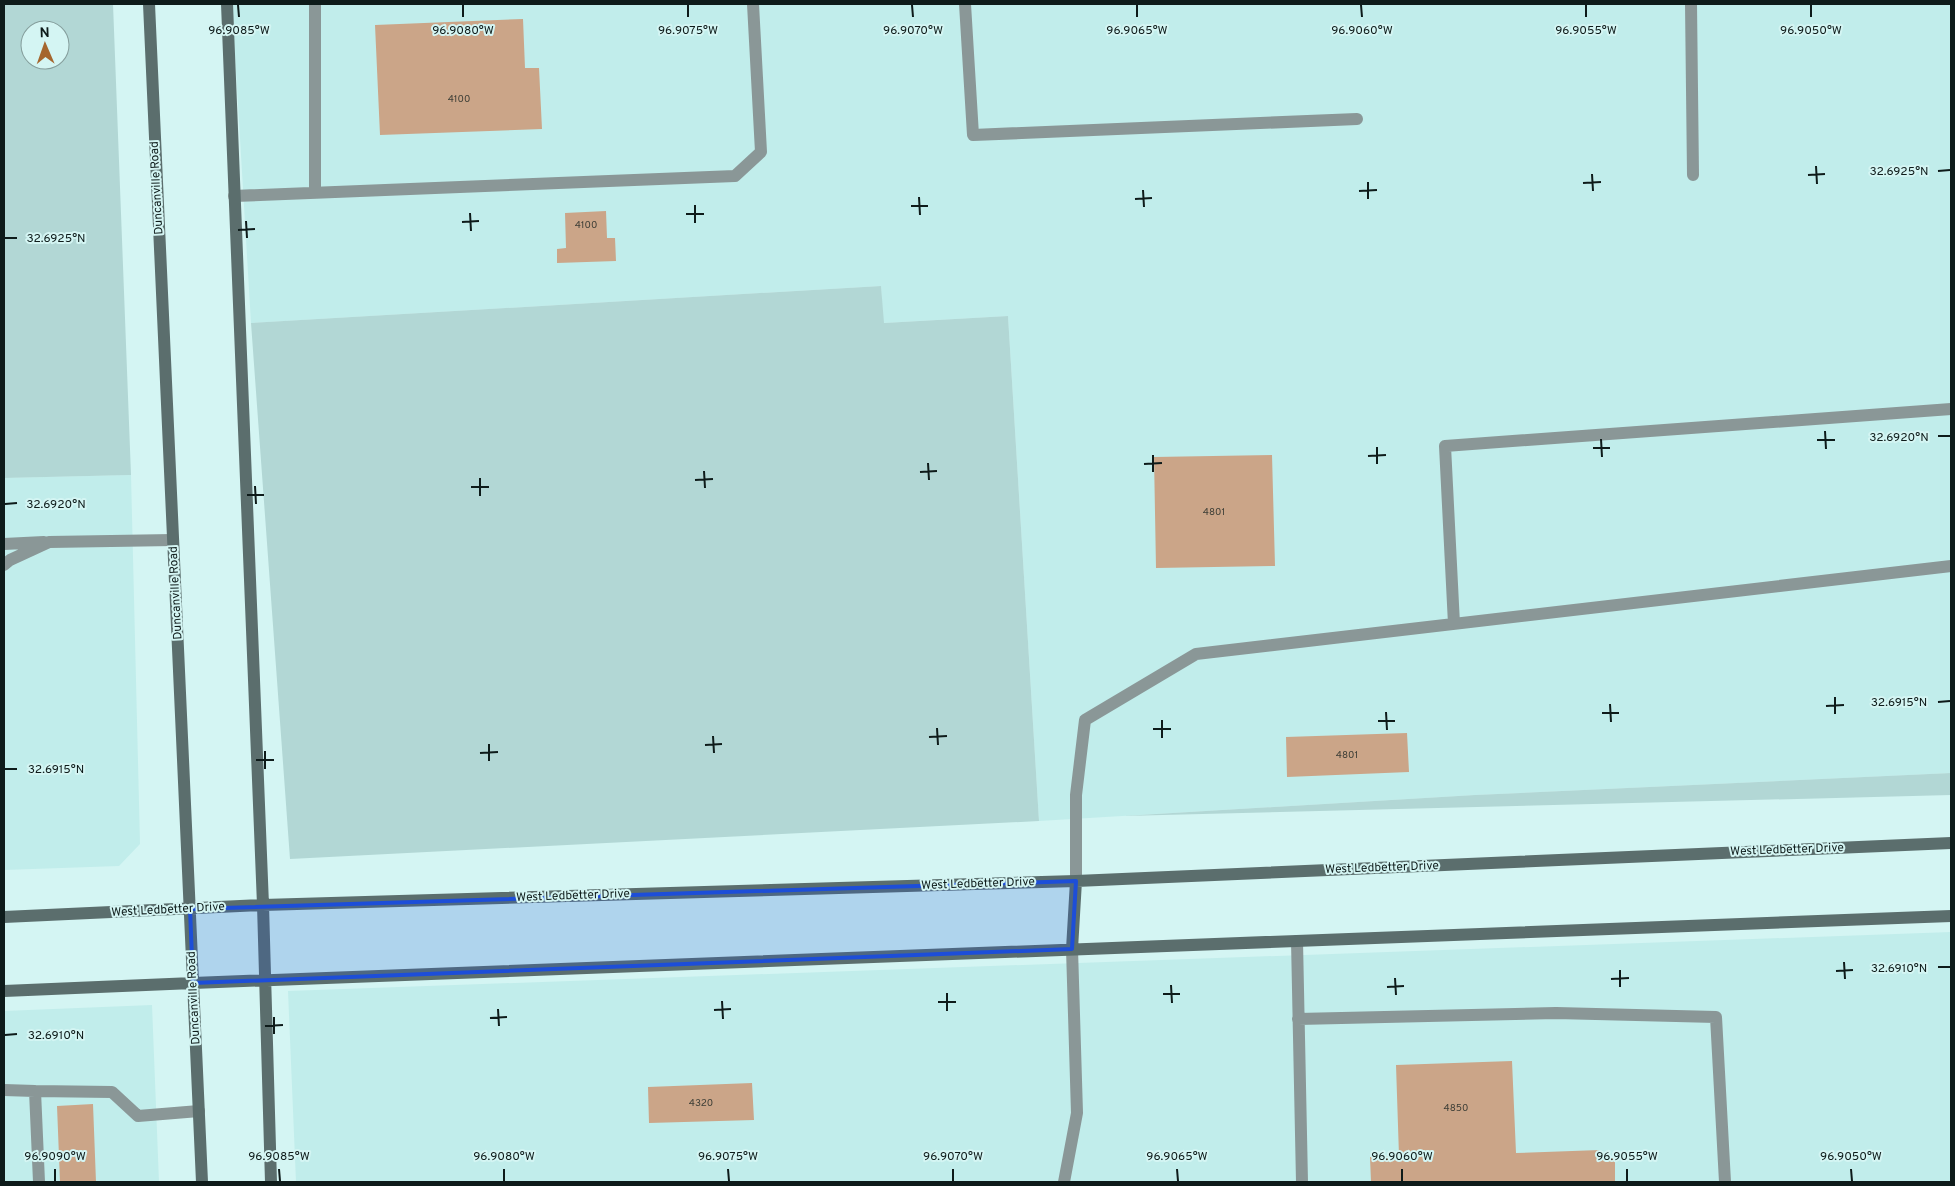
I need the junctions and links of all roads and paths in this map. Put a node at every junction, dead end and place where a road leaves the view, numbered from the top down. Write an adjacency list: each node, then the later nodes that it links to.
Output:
1 (149, 4): 12 (main road, Duncanville Road)
2 (227, 4): 10 (main road)
3 (315, 4): 9 (lane)
4 (753, 4): 9 (lane)
5 (965, 4): 7 (lane)
6 (1691, 4): 8 (lane)
7 (1357, 119)
8 (1694, 175)
9 (315, 193): 10 (lane)
10 (234, 196): 20 (main road)
11 (1951, 410): 17 (lane)
12 (173, 540): 13 (lane); 21 (main road, Duncanville Road)
13 (49, 542): 14 (lane); 15 (lane)
14 (4, 544)
15 (4, 566)
16 (1951, 566): 17 (lane)
17 (1454, 624): 19 (lane)
18 (1951, 843): 19 (main road, West Ledbetter Drive)
19 (1076, 881): 20 (main road, West Ledbetter Drive); 25 (main road)
20 (263, 905): 21 (main road, West Ledbetter Drive); 26 (main road)
21 (190, 909): 23 (main road, West Ledbetter Drive); 27 (main road, Duncanville Road)
22 (1951, 916): 24 (main road)
23 (4, 917)
24 (1297, 941): 25 (main road); 29 (lane)
25 (1072, 949): 26 (main road); 36 (lane)
26 (265, 980): 27 (main road); 35 (main road)
27 (193, 983): 28 (main road); 32 (main road, Duncanville Road)
28 (4, 991)
29 (1298, 1019): 37 (lane); 38 (lane)
30 (4, 1090): 31 (lane)
31 (35, 1091): 32 (lane); 33 (lane)
32 (199, 1111): 34 (main road, Duncanville Road)
33 (39, 1182)
34 (202, 1182)
35 (271, 1182)
36 (1064, 1182)
37 (1302, 1182)
38 (1725, 1182)

